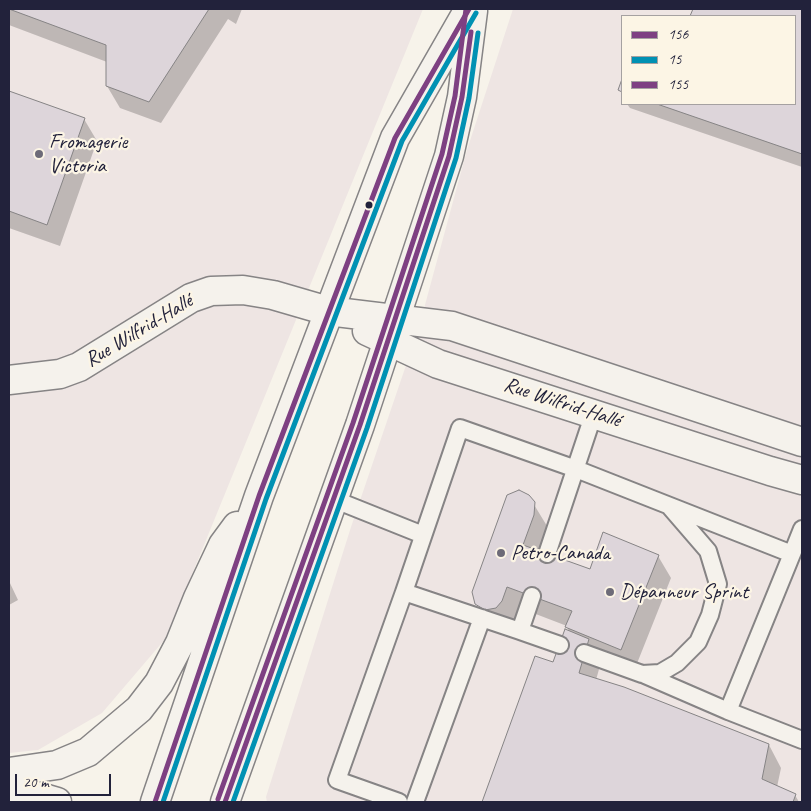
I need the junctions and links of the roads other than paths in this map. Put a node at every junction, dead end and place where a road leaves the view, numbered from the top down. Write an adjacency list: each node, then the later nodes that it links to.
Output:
1 (469, 9): 3 (main road)
2 (474, 9): 4 (main road)
3 (328, 311): 4 (main road, Rue Wilfrid-Hallé); 5 (main road, Rue Wilfrid-Hallé); 10 (main road)
4 (391, 330): 6 (main road, Rue Wilfrid-Hallé); 7 (main road, Rue Wilfrid-Hallé); 11 (main road)
5 (9, 380)
6 (594, 413): 8 (lane); 9 (main road, Rue Wilfrid-Hallé)
7 (802, 442)
8 (576, 469): 12 (lane); 14 (lane); 15 (lane)
9 (802, 480)
10 (258, 496): 26 (main road); 29 (main road)
11 (333, 499): 14 (lane); 30 (main road)
12 (669, 506): 16 (lane); 23 (lane)
13 (802, 530): 16 (lane)
14 (423, 535): 17 (lane)
15 (547, 554)
16 (792, 554): 24 (lane)
17 (404, 592): 19 (lane); 31 (lane)
18 (532, 596): 20 (lane)
19 (482, 618): 20 (lane); 32 (lane)
20 (520, 632): 21 (lane)
21 (560, 645)
22 (584, 653): 23 (lane)
23 (642, 674): 24 (lane)
24 (728, 711): 25 (lane)
25 (802, 740)
26 (9, 772)
27 (9, 788): 28 (main road)
28 (57, 802)
29 (155, 802)
30 (225, 802)
31 (399, 802)
32 (415, 802)

